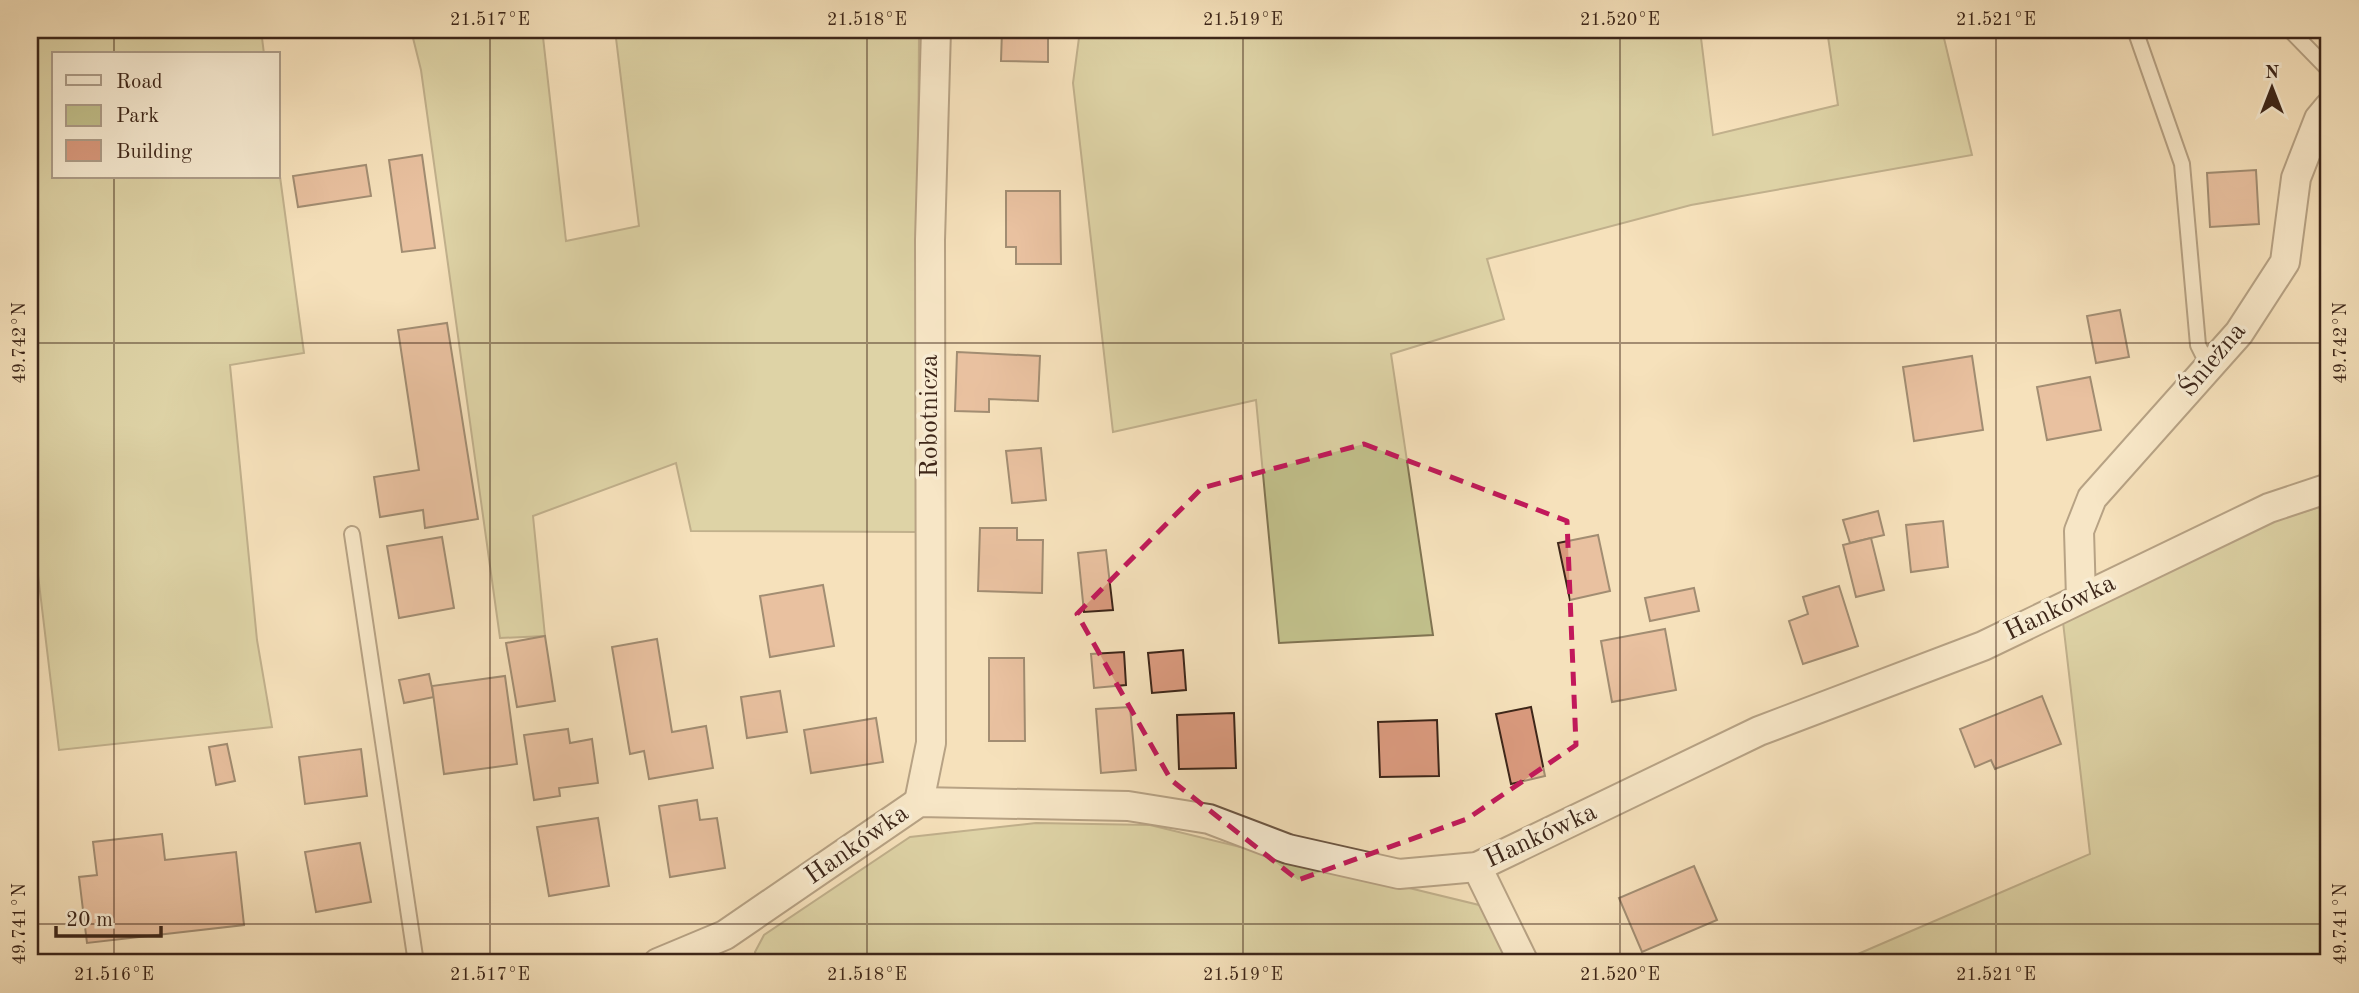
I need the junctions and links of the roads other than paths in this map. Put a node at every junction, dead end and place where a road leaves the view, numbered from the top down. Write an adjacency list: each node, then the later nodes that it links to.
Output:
1 (936, 30): 10 (street, Robotnicza)
2 (2135, 30): 6 (lane)
3 (2290, 30): 4 (lane)
4 (2329, 70)
5 (2329, 107): 6 (street, Śnieżna)
6 (2209, 367): 9 (street, Śnieżna)
7 (2329, 488): 9 (street, Hankówka)
8 (352, 534): 12 (lane)
9 (2081, 598): 11 (street, Hankówka)
10 (919, 802): 11 (street, Hankówka); 13 (street, Hankówka)
11 (1478, 867): 14 (street)
12 (416, 963)
13 (658, 963)
14 (1524, 963)

